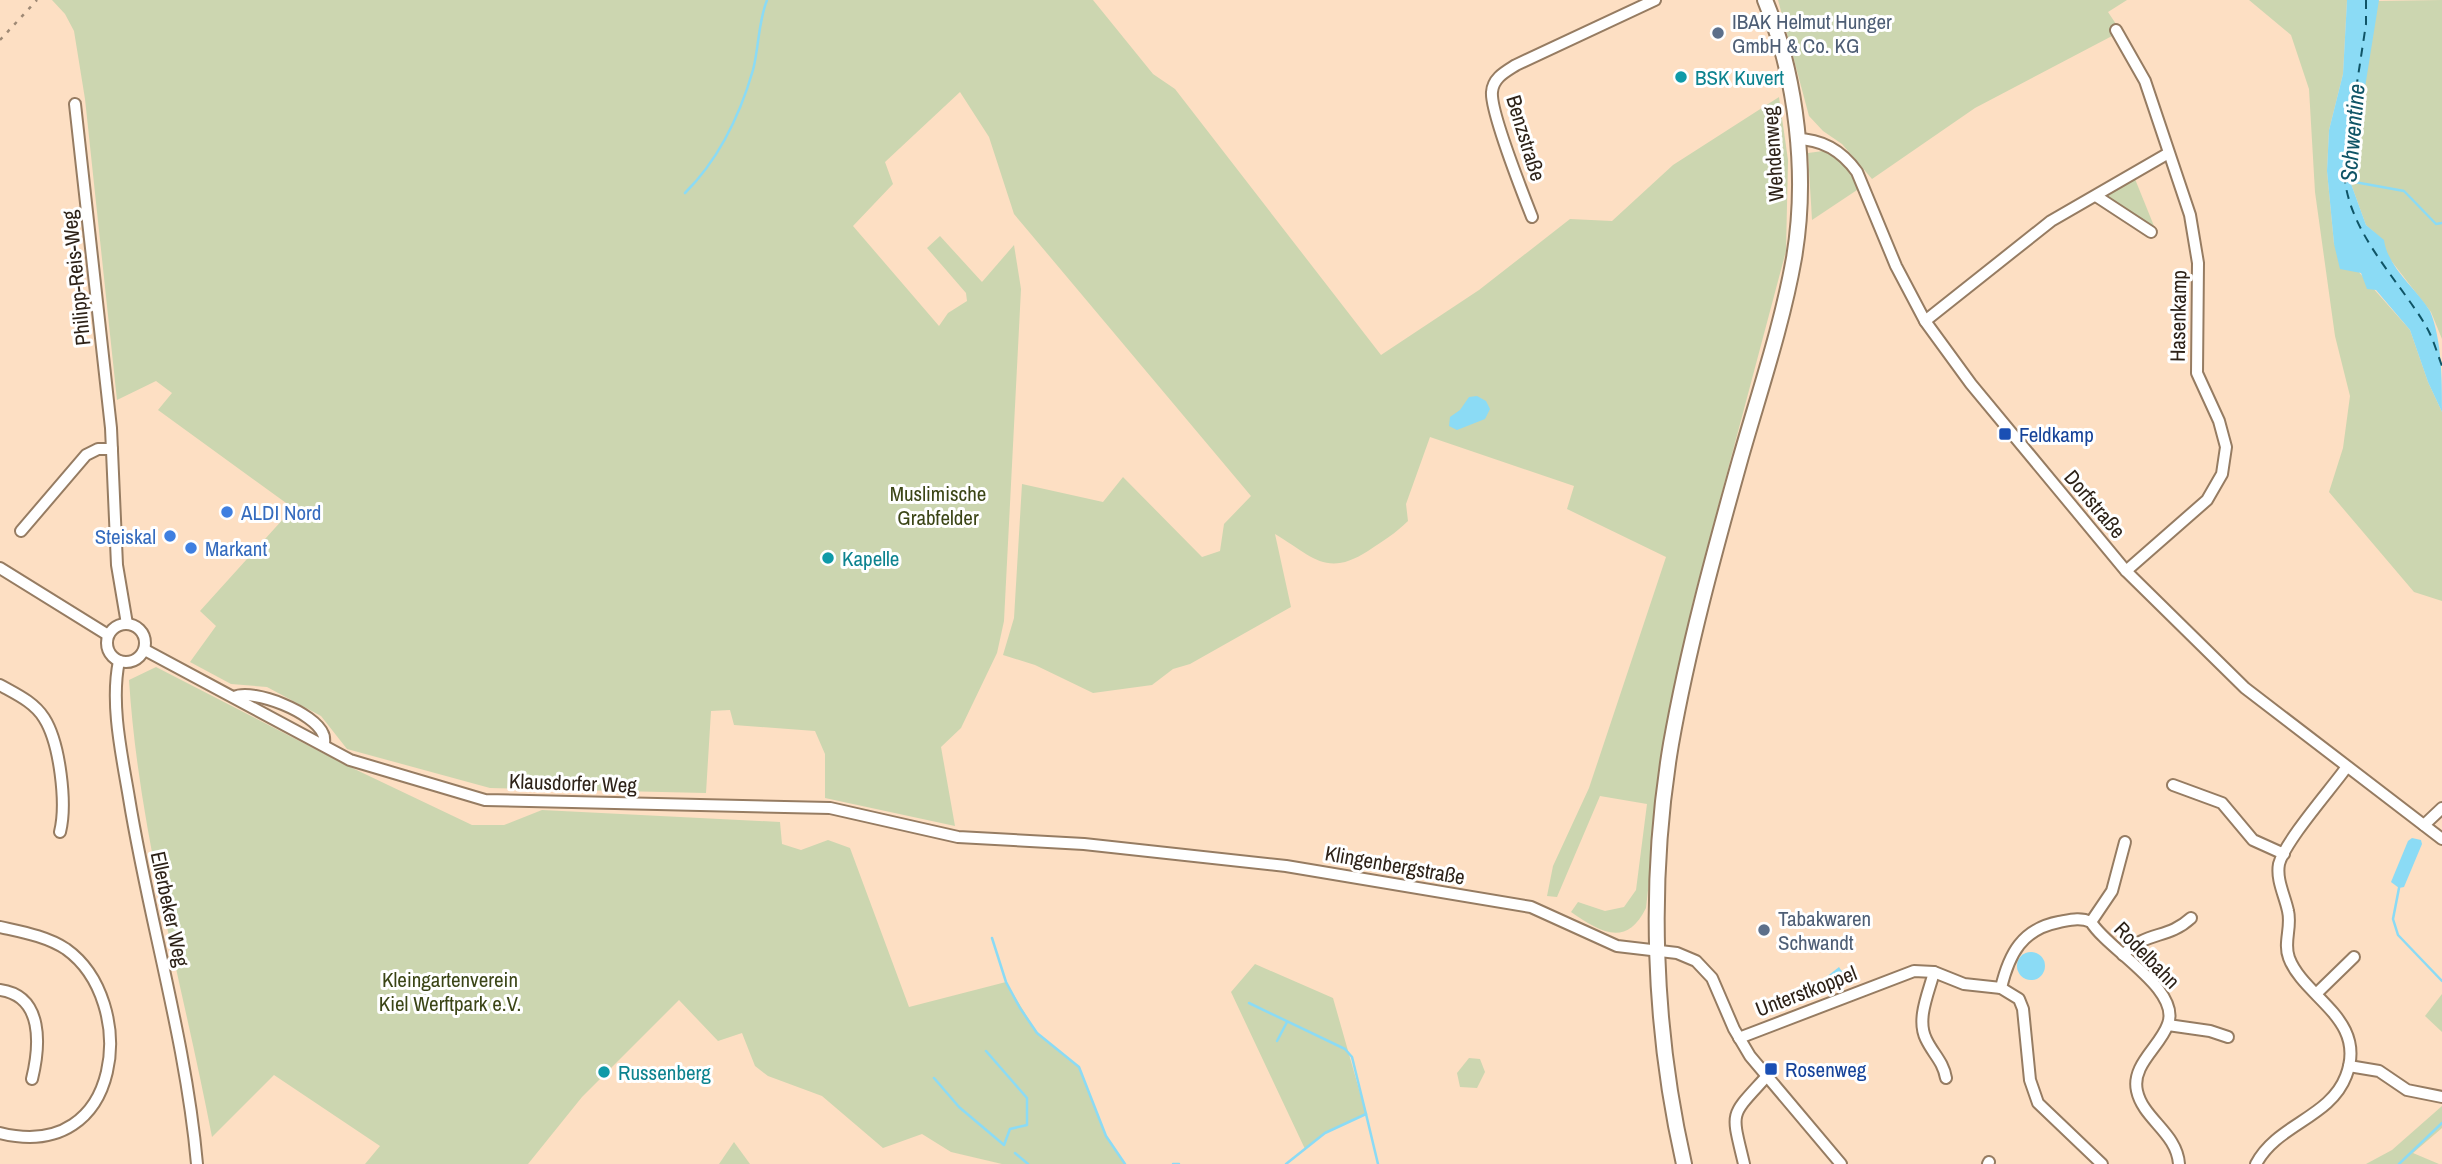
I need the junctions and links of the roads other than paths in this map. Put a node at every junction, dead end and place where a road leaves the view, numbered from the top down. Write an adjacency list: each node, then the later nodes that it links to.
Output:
1 (1655, 0): 8 (street, Benzstraße)
2 (1765, 0): 5 (main road, Wehdenweg)
3 (2116, 30): 6 (street, Hasenkamp)
4 (75, 104): 11 (street, Philipp-Reis-Weg)
5 (1796, 139): 10 (street, Dorfstraße); 32 (main road, Wehdenweg)
6 (2167, 155): 7 (street); 14 (street, Hasenkamp)
7 (2096, 196): 9 (street); 10 (street)
8 (1532, 218)
9 (2151, 232)
10 (1925, 321): 14 (street, Dorfstraße)
11 (112, 449): 12 (street); 15 (street, Philipp-Reis-Weg)
12 (21, 531)
13 (0, 568): 16 (street)
14 (2126, 571): 20 (street, Dorfstraße)
15 (127, 624): 16 (street); 17 (street, Klausdorfer Weg)
16 (108, 635): 18 (street)
17 (145, 650): 18 (street); 23 (street, Klausdorfer Weg)
18 (119, 661): 50 (street, Ellerbeker Weg)
19 (0, 685): 25 (street)
20 (2346, 768): 24 (street, Dorfstraße); 28 (street)
21 (2173, 785): 28 (street)
22 (2442, 807): 24 (street)
23 (830, 808): 32 (street, Klingenbergstraße)
24 (2424, 825): 26 (street, Dorfstraße)
25 (60, 832)
26 (2442, 839)
27 (2124, 842): 30 (street)
28 (2284, 855): 38 (street)
29 (2191, 918): 33 (street)
30 (2091, 922): 33 (street, Rodelbahn); 36 (street, Rodelbahn)
31 (0, 927): 47 (street)
32 (1657, 951): 41 (street, Klingenbergstraße); 51 (main road, Wehdenweg)
33 (2123, 955): 39 (street, Rodelbahn)
34 (2354, 957): 38 (street)
35 (1934, 972): 36 (street, Unterstkoppel); 41 (street, Unterstkoppel); 44 (street)
36 (2001, 988): 54 (street)
37 (0, 990): 45 (street)
38 (2317, 993): 42 (street)
39 (2168, 1025): 40 (street); 55 (street)
40 (2228, 1037)
41 (1739, 1038): 43 (street, Klingenbergstraße)
42 (2348, 1066): 46 (street); 56 (street)
43 (1767, 1076): 52 (street); 53 (street, Klingenbergstraße)
44 (1947, 1078)
45 (32, 1079)
46 (2442, 1097)
47 (98, 1117)
48 (0, 1133): 49 (street)
49 (47, 1147)
50 (197, 1164)
51 (1684, 1164)
52 (1744, 1164)
53 (1841, 1164)
54 (2102, 1164)
55 (2179, 1164)
56 (2256, 1164)

